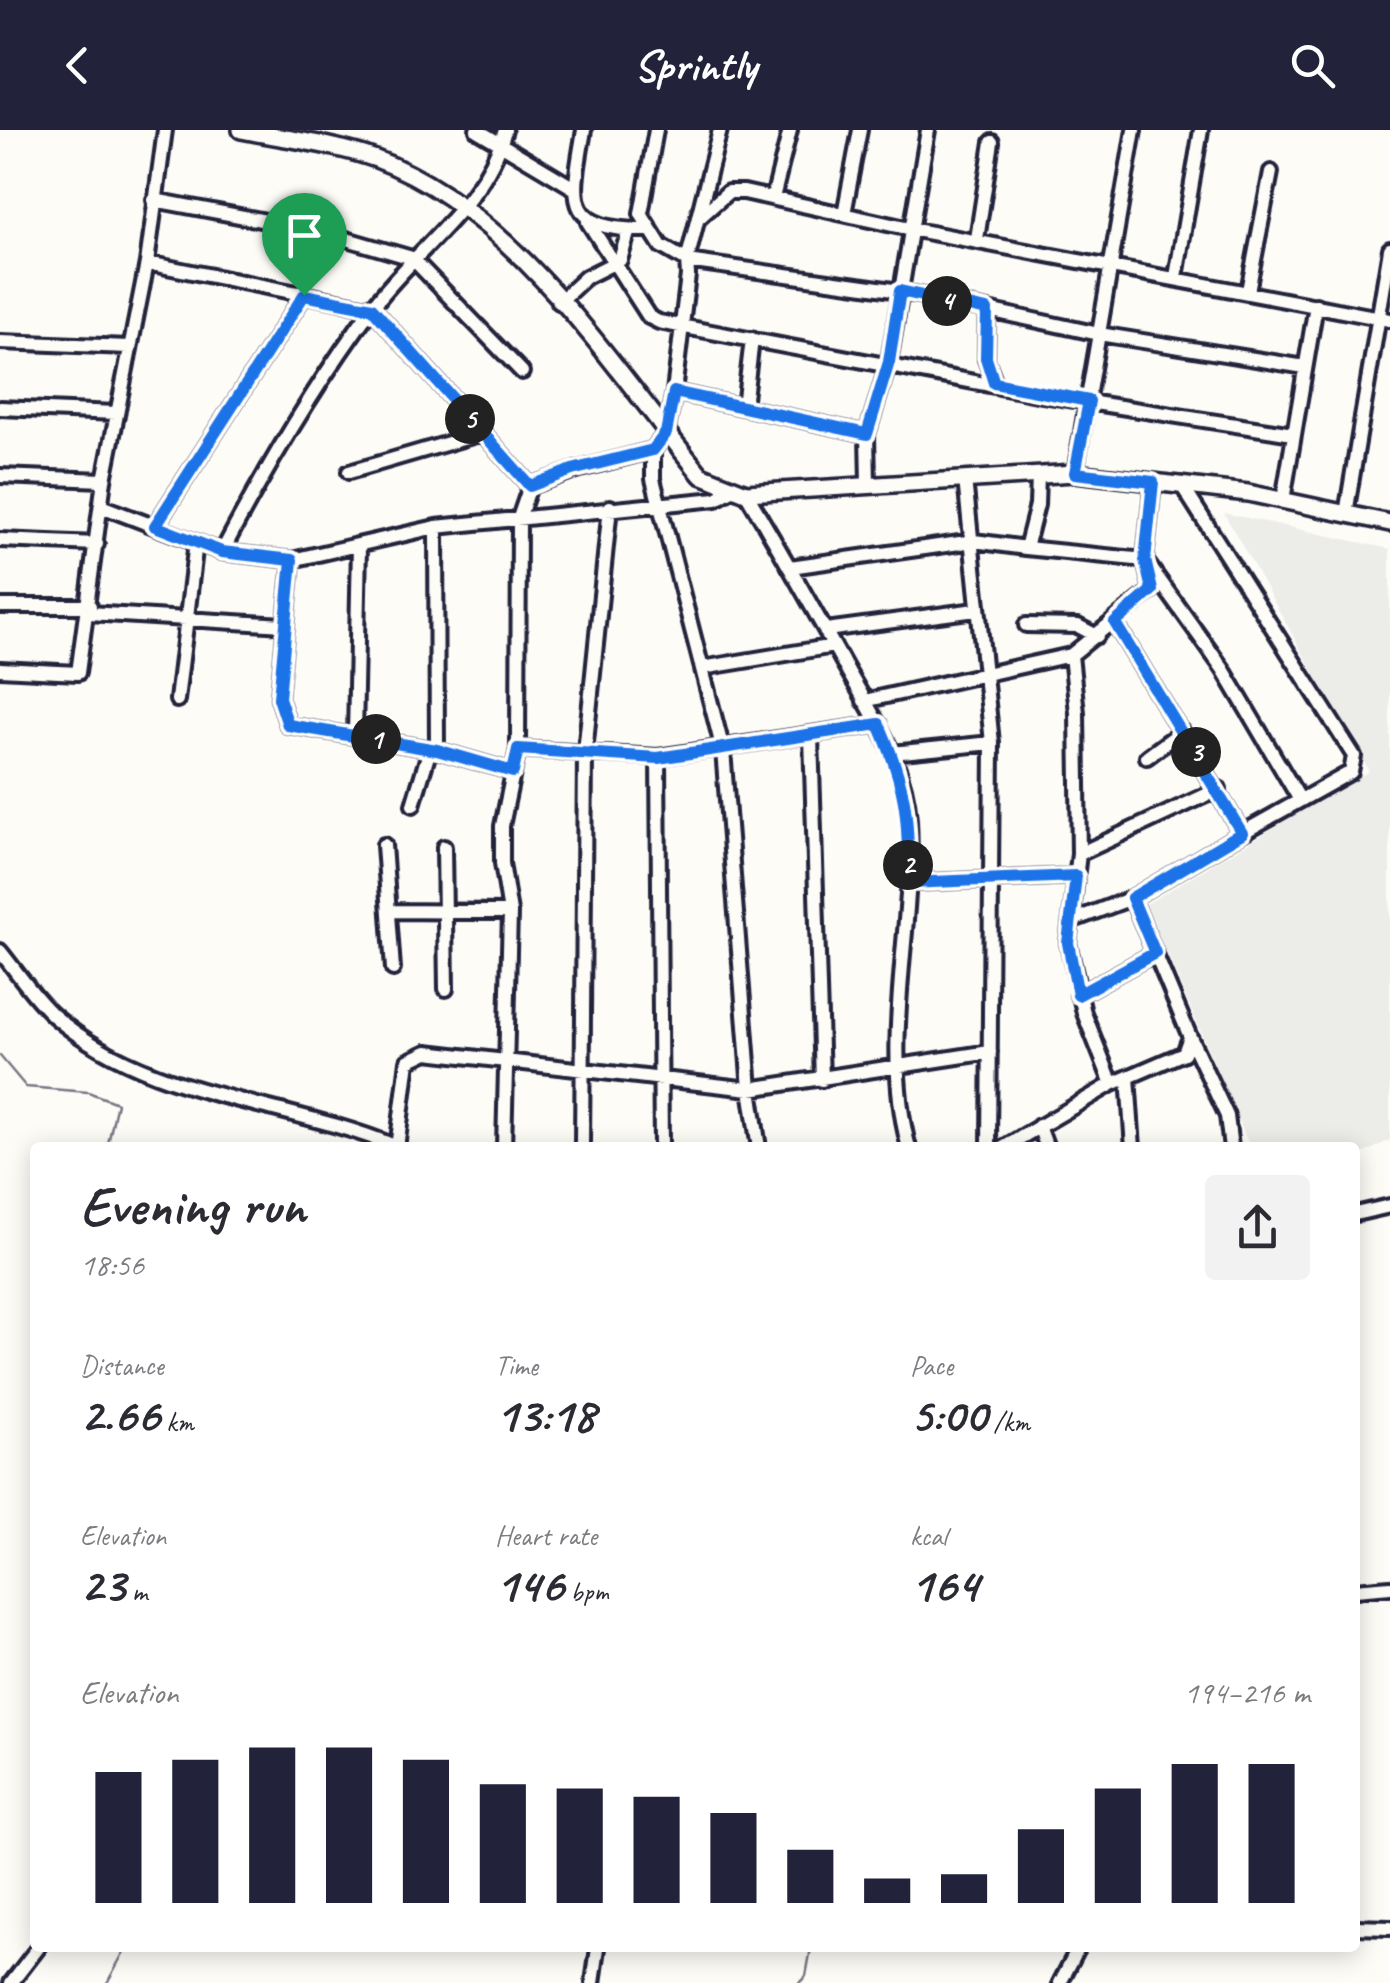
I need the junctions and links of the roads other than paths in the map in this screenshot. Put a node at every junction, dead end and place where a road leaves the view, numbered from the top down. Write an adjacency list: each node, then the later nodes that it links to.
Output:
1 (165, 130): 19 (street)
2 (241, 130): 13 (main road)
3 (478, 130): 15 (street)
4 (505, 130): 15 (street)
5 (584, 130): 17 (street)
6 (656, 130): 26 (street)
7 (720, 130): 22 (street)
8 (790, 130): 18 (street)
9 (860, 130): 21 (street)
10 (928, 130): 24 (street)
11 (1134, 130): 32 (street)
12 (1201, 130): 34 (street)
13 (293, 136): 20 (main road)
14 (992, 142): 27 (street)
15 (501, 146): 17 (street); 20 (street)
16 (1271, 172): 36 (street)
17 (574, 188): 23 (street)
18 (773, 198): 21 (street); 22 (street)
19 (154, 200): 29 (street); 31 (street)
20 (467, 208): 29 (street); 38 (main road)
21 (844, 214): 24 (street)
22 (698, 219): 30 (street)
23 (588, 222): 25 (street); 33 (street)
24 (910, 229): 27 (street); 35 (street)
25 (629, 230): 26 (street); 33 (street)
26 (648, 230): 30 (street)
27 (976, 240): 32 (street)
28 (1390, 250): 42 (street)
29 (412, 258): 40 (street); 50 (street)
30 (687, 261): 35 (street); 43 (street)
31 (147, 263): 37 (street); 47 (street)
32 (1111, 264): 34 (street); 44 (street)
33 (614, 265): 38 (street); 43 (street)
34 (1176, 277): 36 (street)
35 (900, 291): 41 (street); 48 (street)
36 (1248, 291): 39 (street)
37 (304, 295): 40 (street); 80 (street)
38 (560, 302): 58 (main road)
39 (1316, 305): 42 (street); 49 (street)
40 (372, 308): 57 (street); 88 (street)
41 (987, 310): 44 (street); 51 (street)
42 (1384, 319): 77 (street)
43 (682, 326): 45 (street); 52 (street)
44 (1099, 334): 49 (street); 53 (street)
45 (752, 339): 48 (street); 55 (street)
46 (0, 342): 47 (street)
47 (129, 347): 56 (street)
48 (889, 362): 51 (street); 59 (street)
49 (1306, 368): 60 (street)
50 (522, 372)
51 (994, 383): 53 (street)
52 (674, 392): 55 (street); 58 (street)
53 (1089, 401): 60 (street); 63 (street)
54 (0, 408): 56 (street)
55 (744, 408): 59 (street)
56 (116, 413): 67 (street)
57 (483, 433): 62 (street); 71 (street)
58 (666, 433): 61 (street); 72 (main road)
59 (867, 434): 69 (street)
60 (1293, 434): 73 (street)
61 (653, 450): 71 (street); 74 (street)
62 (349, 472)
63 (1075, 473): 64 (main road); 68 (main road)
64 (1038, 475): 66 (main road); 87 (street)
65 (0, 476): 67 (street)
66 (965, 478): 69 (main road); 83 (street)
67 (104, 480): 75 (street)
68 (1153, 482): 70 (main road); 90 (street)
69 (868, 484): 72 (main road)
70 (1180, 484): 73 (main road); 122 (street)
71 (530, 486): 78 (street)
72 (739, 491): 74 (street); 91 (street)
73 (1282, 500): 77 (main road)
74 (658, 502): 76 (street); 103 (street)
75 (102, 506): 80 (street); 85 (street)
76 (610, 506): 78 (street); 116 (street)
77 (1346, 514): 79 (main road)
78 (518, 518): 81 (street); 114 (street)
79 (1390, 523)
80 (155, 526): 84 (street)
81 (436, 527): 86 (street); 113 (street)
82 (0, 540): 85 (street)
83 (974, 541): 87 (street); 91 (street); 94 (street)
84 (196, 542): 88 (street); 95 (street)
85 (97, 544): 93 (street)
86 (360, 546): 89 (street); 110 (street)
87 (1026, 548): 90 (street)
88 (222, 552): 89 (street)
89 (292, 560): 97 (street)
90 (1145, 560): 96 (street); 122 (street)
91 (790, 566): 99 (street)
92 (0, 606): 93 (street)
93 (89, 610): 95 (street); 104 (street)
94 (976, 610): 99 (street); 105 (street)
95 (188, 619): 97 (street); 106 (street)
96 (1115, 623): 100 (street); 109 (street)
97 (284, 625): 110 (street)
98 (1026, 625): 100 (street)
99 (826, 630): 101 (street)
100 (1097, 636): 102 (street)
101 (834, 646): 103 (street); 107 (street)
102 (1070, 655): 105 (street); 127 (street)
103 (702, 668): 115 (street)
104 (0, 670)
105 (984, 673): 107 (street); 112 (street)
106 (177, 700)
107 (864, 701): 108 (street)
108 (879, 724): 111 (street); 117 (street)
109 (1182, 731): 118 (street); 121 (street)
110 (356, 735): 113 (street)
111 (811, 737): 115 (street); 147 (street)
112 (992, 742): 117 (street); 129 (street)
113 (434, 749): 120 (street); 123 (street)
114 (518, 749): 116 (street); 120 (street)
115 (724, 750): 119 (street); 150 (street)
116 (586, 752): 119 (street); 145 (street)
117 (892, 753): 130 (street)
118 (1146, 757)
119 (658, 758): 148 (street)
120 (513, 772): 134 (street)
121 (1219, 789): 124 (street); 127 (street)
122 (1300, 800): 124 (street)
123 (413, 805)
124 (1242, 833): 131 (street)
125 (384, 846): 132 (street)
126 (444, 846): 133 (street)
127 (1079, 854): 128 (street)
128 (1076, 876): 129 (street); 135 (street)
129 (991, 878): 130 (street); 142 (street)
130 (908, 883): 144 (street)
131 (1132, 898): 135 (street); 137 (street)
132 (391, 911): 133 (street); 138 (street)
133 (444, 912): 134 (street); 139 (street)
134 (510, 912): 143 (street)
135 (1071, 921): 140 (street)
136 (0, 951): 152 (street)
137 (1155, 953): 140 (street); 141 (street)
138 (393, 969)
139 (446, 989)
140 (1078, 995): 149 (street)
141 (1190, 1037): 146 (street); 163 (street)
142 (990, 1052): 144 (street); 159 (street)
143 (506, 1064): 145 (street); 153 (street); 154 (street)
144 (895, 1070): 147 (street); 158 (street)
145 (583, 1072): 148 (street); 155 (street)
146 (1128, 1077): 149 (street); 162 (street)
147 (822, 1080): 150 (street)
148 (659, 1081): 150 (street); 156 (street)
149 (1112, 1084): 151 (street)
150 (750, 1089): 157 (street)
151 (1040, 1126): 160 (street); 161 (street)
152 (385, 1142)
153 (398, 1142)
154 (504, 1142)
155 (582, 1142)
156 (661, 1142)
157 (758, 1142)
158 (908, 1142)
159 (989, 1142)
160 (1013, 1142)
161 (1045, 1142)
162 (1132, 1142)
163 (1231, 1142)
164 (1390, 1206): 165 (street)
165 (1360, 1213)
166 (1390, 1587): 167 (street)
167 (1360, 1590)
168 (1360, 1927): 169 (street)
169 (1390, 1928)
170 (35, 1952): 173 (street)
171 (597, 1952): 174 (street)
172 (1076, 1952): 175 (street)
173 (12, 1983)
174 (593, 1983)
175 (1060, 1983)

